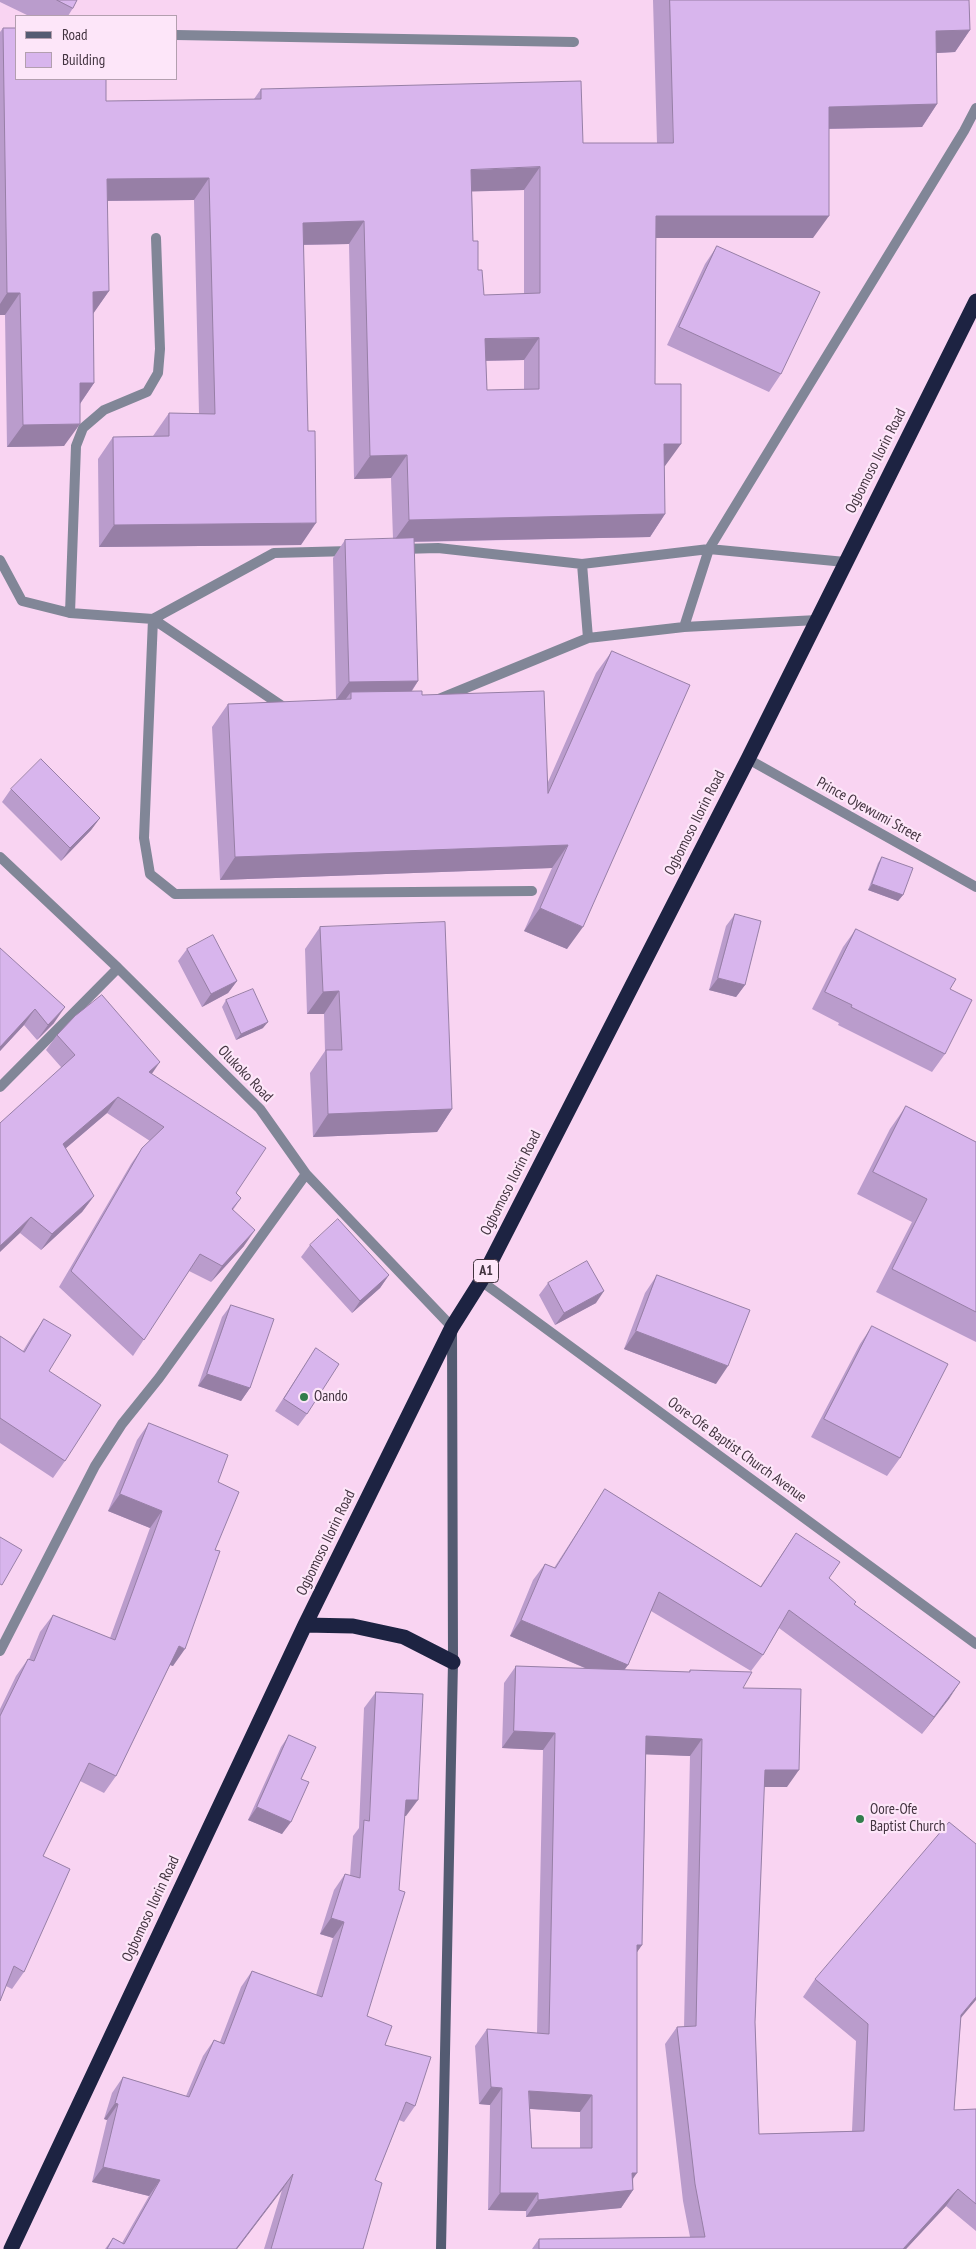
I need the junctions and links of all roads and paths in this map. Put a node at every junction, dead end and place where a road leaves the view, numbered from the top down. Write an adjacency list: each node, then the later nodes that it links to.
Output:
1 (178, 35): 2 (street)
2 (574, 42)
3 (976, 108): 6 (street)
4 (156, 238): 12 (street)
5 (976, 301): 10 (highway, Ogbomoso Ilorin Road / A1)
6 (708, 549): 10 (street); 11 (street); 15 (street)
7 (361, 550): 13 (street)
8 (390, 550): 11 (street)
9 (0, 560): 12 (street)
10 (845, 562): 14 (highway, Ogbomoso Ilorin Road / A1)
11 (582, 564): 16 (street)
12 (70, 613): 13 (street)
13 (153, 619): 18 (street); 22 (street)
14 (816, 620): 15 (street); 19 (highway, Ogbomoso Ilorin Road / A1)
15 (684, 627): 16 (street)
16 (588, 638): 17 (street)
17 (430, 703)
18 (304, 708)
19 (748, 759): 21 (street, Prince Oyewumi Street); 26 (highway, Ogbomoso Ilorin Road / A1)
20 (0, 857): 23 (street, Olukoko Road)
21 (976, 887)
22 (532, 892)
23 (118, 968): 24 (street); 25 (street, Olukoko Road)
24 (0, 1087)
25 (306, 1174): 27 (street, Olukoko Road); 30 (street)
26 (481, 1281): 27 (highway, Ogbomoso Ilorin Road / A1); 29 (street, Oore-Ofe Baptist Church Avenue)
27 (452, 1327): 28 (highway, Ogbomoso Ilorin Road / A1); 31 (main road)
28 (305, 1625): 31 (highway); 32 (highway, Ogbomoso Ilorin Road / A1)
29 (976, 1644)
30 (0, 1651)
31 (453, 1662): 33 (main road)
32 (11, 2249)
33 (441, 2249)

